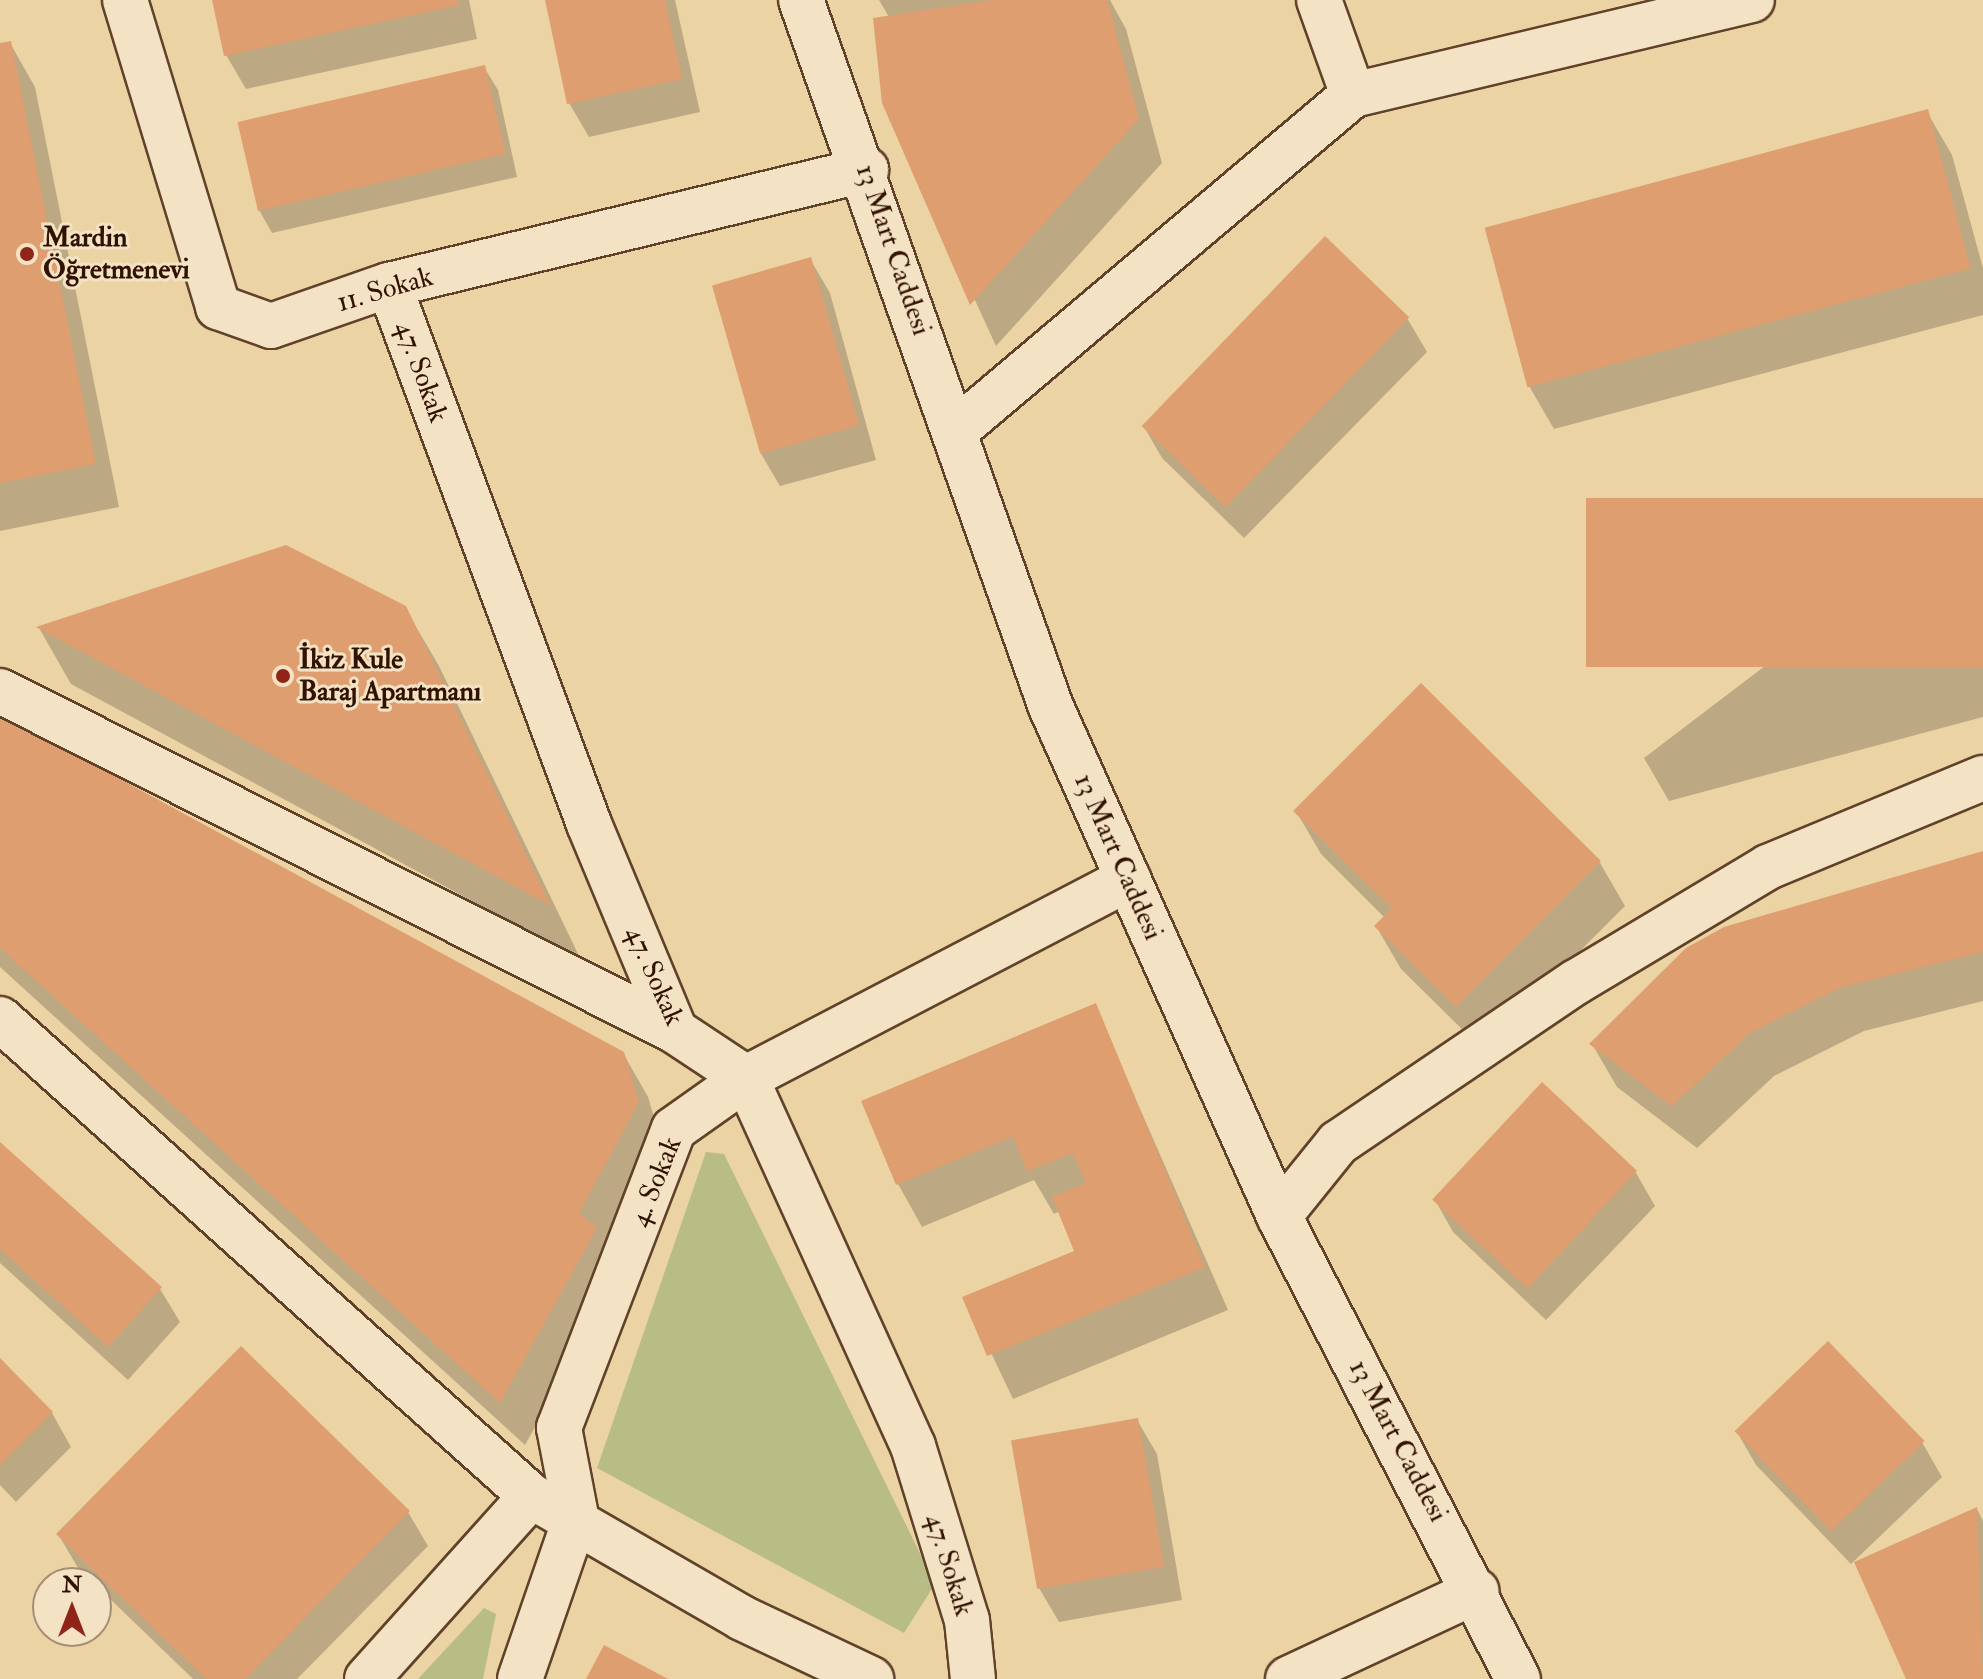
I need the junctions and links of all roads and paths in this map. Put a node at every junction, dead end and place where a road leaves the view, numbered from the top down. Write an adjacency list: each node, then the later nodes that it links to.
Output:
1 (125, 0): 7 (street, 11. Sokak)
2 (801, 0): 6 (street, 13 Mart Caddesi)
3 (1319, 0): 5 (street)
4 (1752, 0): 5 (street)
5 (1353, 95): 8 (street)
6 (866, 170): 7 (street, 11. Sokak); 8 (street, 13 Mart Caddesi)
7 (389, 285): 13 (street, 47. Sokak)
8 (955, 431): 11 (street, 13 Mart Caddesi)
9 (0, 691): 13 (street)
10 (1983, 778): 15 (street)
11 (1128, 879): 14 (street, 4. Sokak); 15 (street, 13 Mart Caddesi)
12 (1, 1022): 16 (street)
13 (675, 1031): 14 (street, 47. Sokak)
14 (746, 1078): 17 (street, 4. Sokak); 22 (street, 47. Sokak)
15 (1279, 1216): 18 (street, 13 Mart Caddesi)
16 (531, 1496): 17 (street); 19 (street)
17 (576, 1516): 20 (street, 4. Sokak); 21 (street)
18 (1477, 1591): 23 (street); 24 (street, 13 Mart Caddesi)
19 (367, 1679)
20 (520, 1679)
21 (871, 1679)
22 (973, 1679)
23 (1288, 1679)
24 (1518, 1679)

